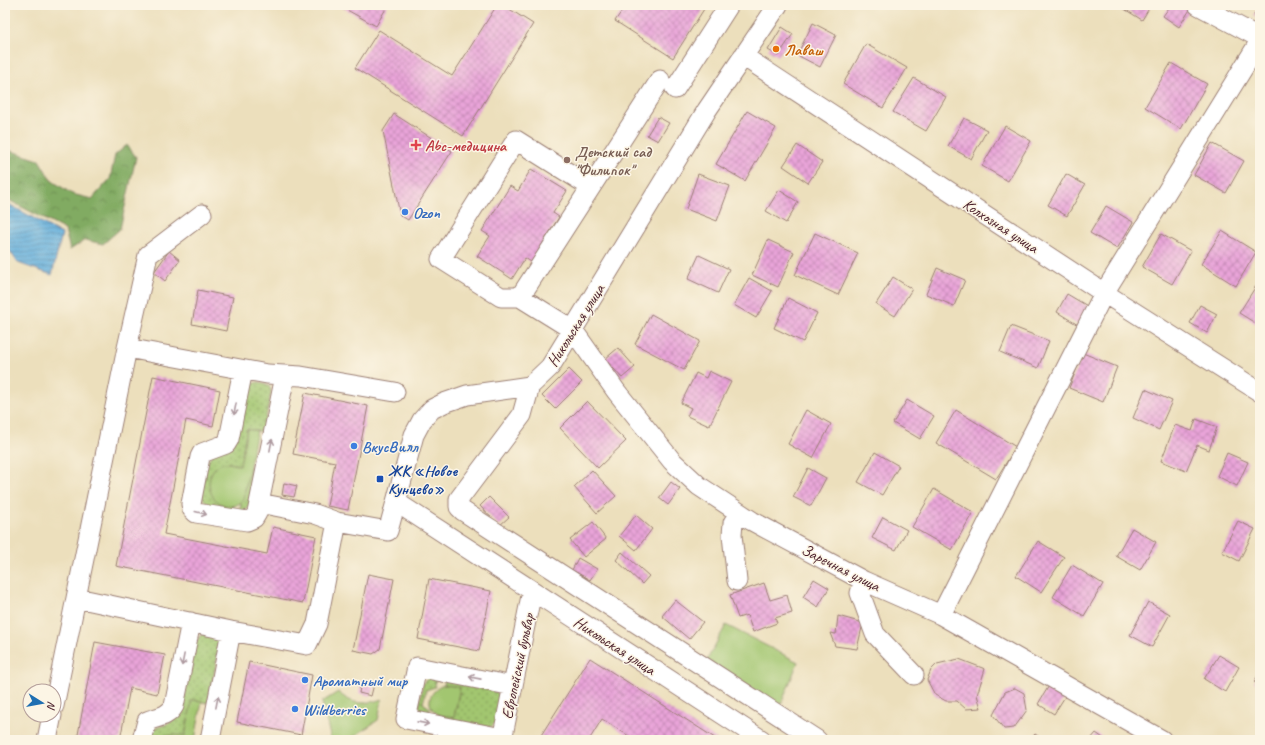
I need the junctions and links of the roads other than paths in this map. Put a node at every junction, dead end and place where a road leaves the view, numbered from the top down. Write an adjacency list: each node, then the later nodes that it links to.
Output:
1 (729, 5): 7 (street)
2 (778, 5): 6 (street, Никольская улица)
3 (1198, 5): 4 (street)
4 (1260, 38)
5 (1260, 41): 9 (street)
6 (743, 56): 9 (street, Колхозная улица); 11 (street, Никольская улица)
7 (591, 187): 10 (street); 10 (street)
8 (202, 214): 12 (street)
9 (1104, 292): 17 (street, Колхозная улица); 26 (street)
10 (520, 297): 11 (street)
11 (573, 330): 15 (street, Никольская улица); 20 (street, Заречная улица)
12 (127, 348): 13 (street); 25 (street)
13 (243, 370): 14 (street); 19 (street, one-way to 19)
14 (285, 376): 16 (street); 19 (street, one-way to 14)
15 (530, 386): 18 (street); 38 (street)
16 (395, 392)
17 (1260, 392)
18 (396, 502): 21 (street); 24 (street, Никольская улица)
19 (260, 503): 21 (street)
20 (739, 513): 22 (street); 23 (street, Заречная улица)
21 (338, 522): 28 (street)
22 (737, 581)
23 (864, 581): 26 (street, Заречная улица); 29 (street)
24 (532, 591): 31 (street, Европейский бульвар); 37 (street, Никольская улица)
25 (77, 598): 27 (street); 30 (street)
26 (941, 615): 39 (street, Заречная улица)
27 (191, 622): 28 (street); 35 (street, one-way to 35)
28 (231, 631): 36 (street, one-way to 28)
29 (914, 674)
30 (59, 683)
31 (513, 686): 33 (street, Европейский бульвар); 33 (street, one-way to 33)
32 (50, 723): 34 (street)
33 (502, 739)
34 (47, 740)
35 (142, 740)
36 (210, 740)
37 (762, 740)
38 (817, 740)
39 (1162, 740)

